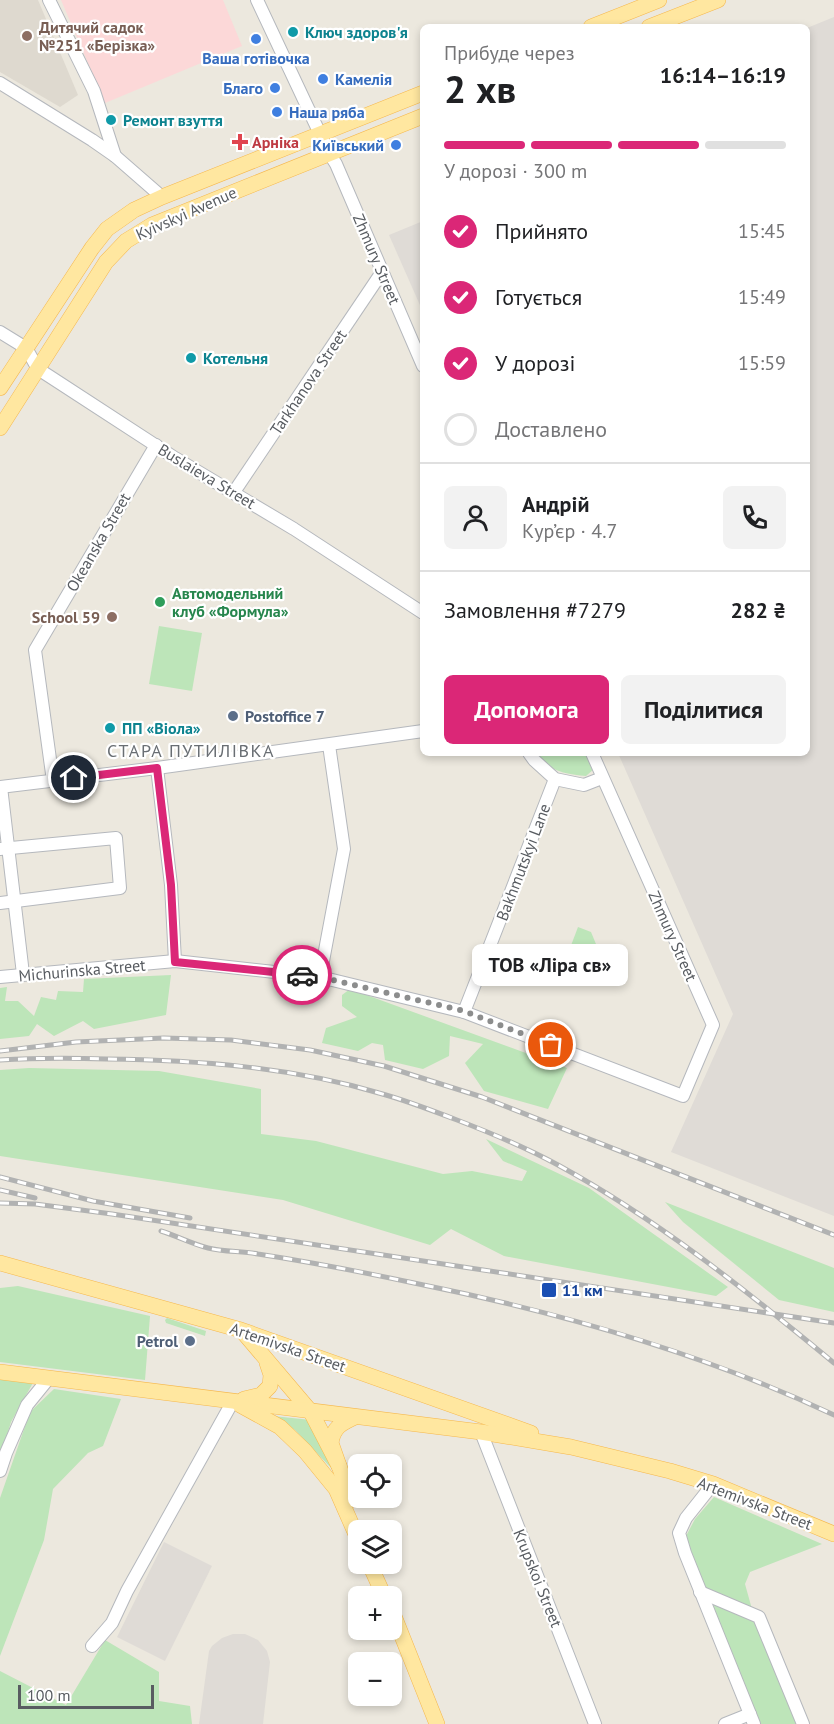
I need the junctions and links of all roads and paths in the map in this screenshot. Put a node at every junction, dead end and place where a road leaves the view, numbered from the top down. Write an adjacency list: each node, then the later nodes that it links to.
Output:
1 (49, 0): 13 (street)
2 (257, 0): 11 (street, Zhmury Street)
3 (660, 0): 6 (main road)
4 (718, 0): 5 (main road)
5 (696, 5): 7 (main road)
6 (599, 24)
7 (655, 24)
8 (0, 83): 13 (street)
9 (420, 94): 11 (main road, Kyivskyi Avenue)
10 (420, 117): 12 (main road, Kyivskyi Avenue)
11 (320, 134): 12 (street, Zhmury Street); 14 (main road, Kyivskyi Avenue)
12 (329, 153): 15 (street, Zhmury Street); 19 (main road, Kyivskyi Avenue)
13 (115, 156): 14 (street)
14 (162, 197): 17 (main road, Kyivskyi Avenue)
15 (382, 272): 18 (street, Zhmury Street); 23 (street, Tarkhanova Street)
16 (0, 332): 17 (street, Buslaieva Street)
17 (26, 348): 19 (street, Buslaieva Street); 20 (main road, Kyivskyi Avenue)
18 (420, 359)
19 (38, 369): 21 (main road, Kyivskyi Avenue); 22 (street, Buslaieva Street)
20 (0, 388)
21 (0, 428)
22 (156, 445): 23 (street, Buslaieva Street); 32 (street, Okeanska Street)
23 (234, 492): 24 (street, Buslaieva Street)
24 (420, 611)
25 (420, 731): 26 (street)
26 (329, 745): 29 (street); 40 (street)
27 (531, 756): 31 (street)
28 (593, 756): 30 (street, Zhmury Street)
29 (157, 768): 32 (street); 37 (street)
30 (602, 778): 31 (street); 42 (street, Zhmury Street)
31 (555, 779): 41 (street, Bakhmutskyi Lane)
32 (53, 781): 33 (street)
33 (0, 787): 34 (street)
34 (4, 848): 35 (street); 35 (street)
35 (15, 901): 36 (street); 38 (street)
36 (0, 903)
37 (175, 962): 38 (street, Michurinska Street); 40 (street, Michurinska Street)
38 (23, 974): 39 (street, Michurinska Street)
39 (0, 977)
40 (320, 977): 41 (street, Michurinska Street)
41 (464, 1011): 42 (street, Michurinska Street)
42 (683, 1096)
43 (0, 1263): 44 (main road, Artemivska Street)
44 (30, 1271): 45 (main road); 46 (main road, Artemivska Street)
45 (0, 1274)
46 (241, 1330): 47 (main road); 54 (main road, Artemivska Street)
47 (266, 1360): 50 (main road); 51 (main road)
48 (0, 1372): 49 (main road, Artemivska Street)
49 (49, 1378): 50 (main road, Artemivska Street); 56 (street)
50 (233, 1401): 51 (main road, Artemivska Street); 58 (main road); 63 (street)
51 (311, 1412): 52 (main road, Artemivska Street); 55 (main road)
52 (355, 1418): 53 (main road, Artemivska Street); 55 (main road)
53 (481, 1432): 54 (main road, Artemivska Street); 66 (street, Krupskoi Street)
54 (571, 1447): 57 (main road, Artemivska Street)
55 (339, 1466): 59 (main road)
56 (0, 1471)
57 (713, 1484): 60 (main road, Artemivska Street); 61 (street)
58 (350, 1520)
59 (358, 1520)
60 (834, 1534)
61 (700, 1592): 64 (street); 68 (street)
62 (402, 1637): 65 (main road)
63 (92, 1646)
64 (752, 1719): 67 (street)
65 (437, 1724)
66 (596, 1724)
67 (725, 1724)
68 (803, 1724)

